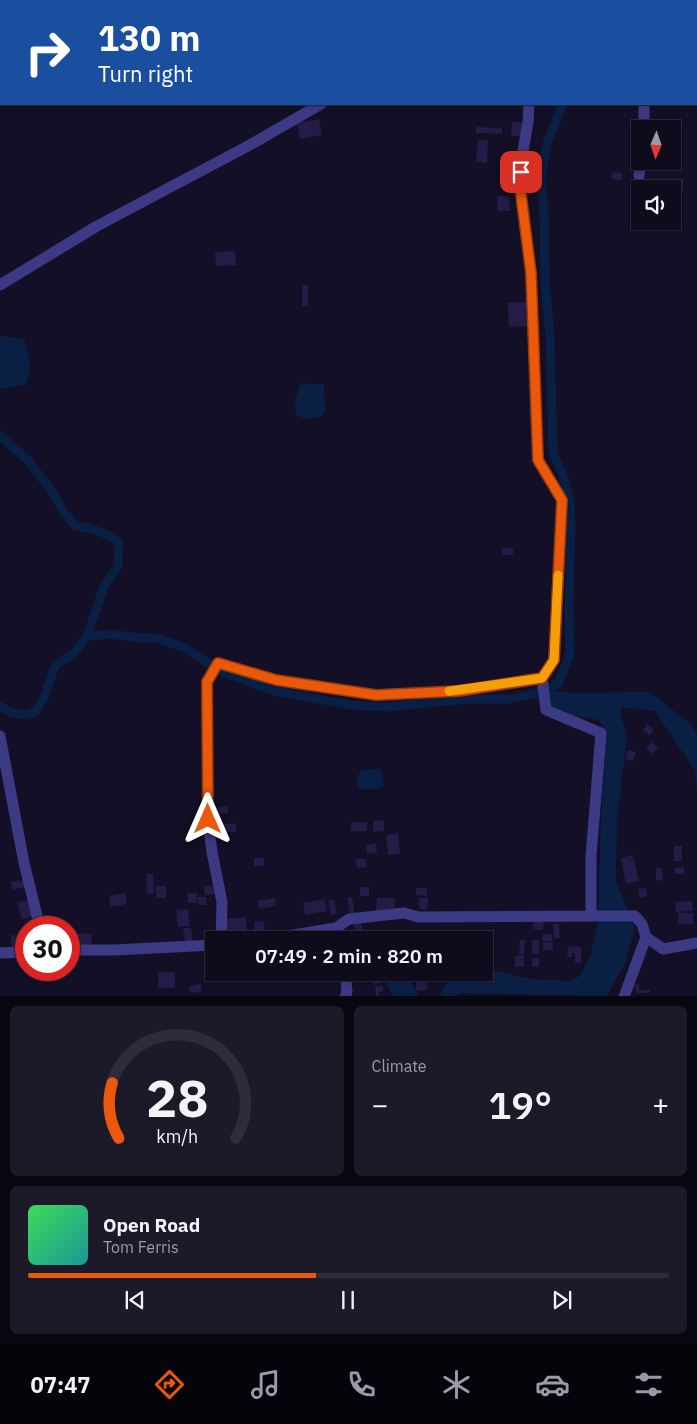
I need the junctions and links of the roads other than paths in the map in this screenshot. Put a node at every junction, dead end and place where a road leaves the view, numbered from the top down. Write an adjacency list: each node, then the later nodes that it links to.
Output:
1 (319, 105): 7 (street)
2 (529, 105): 8 (street)
3 (644, 105): 4 (street)
4 (644, 120)
5 (639, 170): 6 (street)
6 (639, 176)
7 (0, 285)
8 (542, 678): 11 (street); 12 (street)
9 (0, 736): 10 (street)
10 (37, 916)
11 (591, 916): 13 (street); 14 (street)
12 (222, 931)
13 (339, 931)
14 (646, 937): 15 (street); 22 (street)
15 (697, 943)
16 (205, 945): 17 (street)
17 (80, 950)
18 (15, 952): 19 (street)
19 (0, 953)
20 (346, 981): 21 (street)
21 (345, 996)
22 (624, 996)

